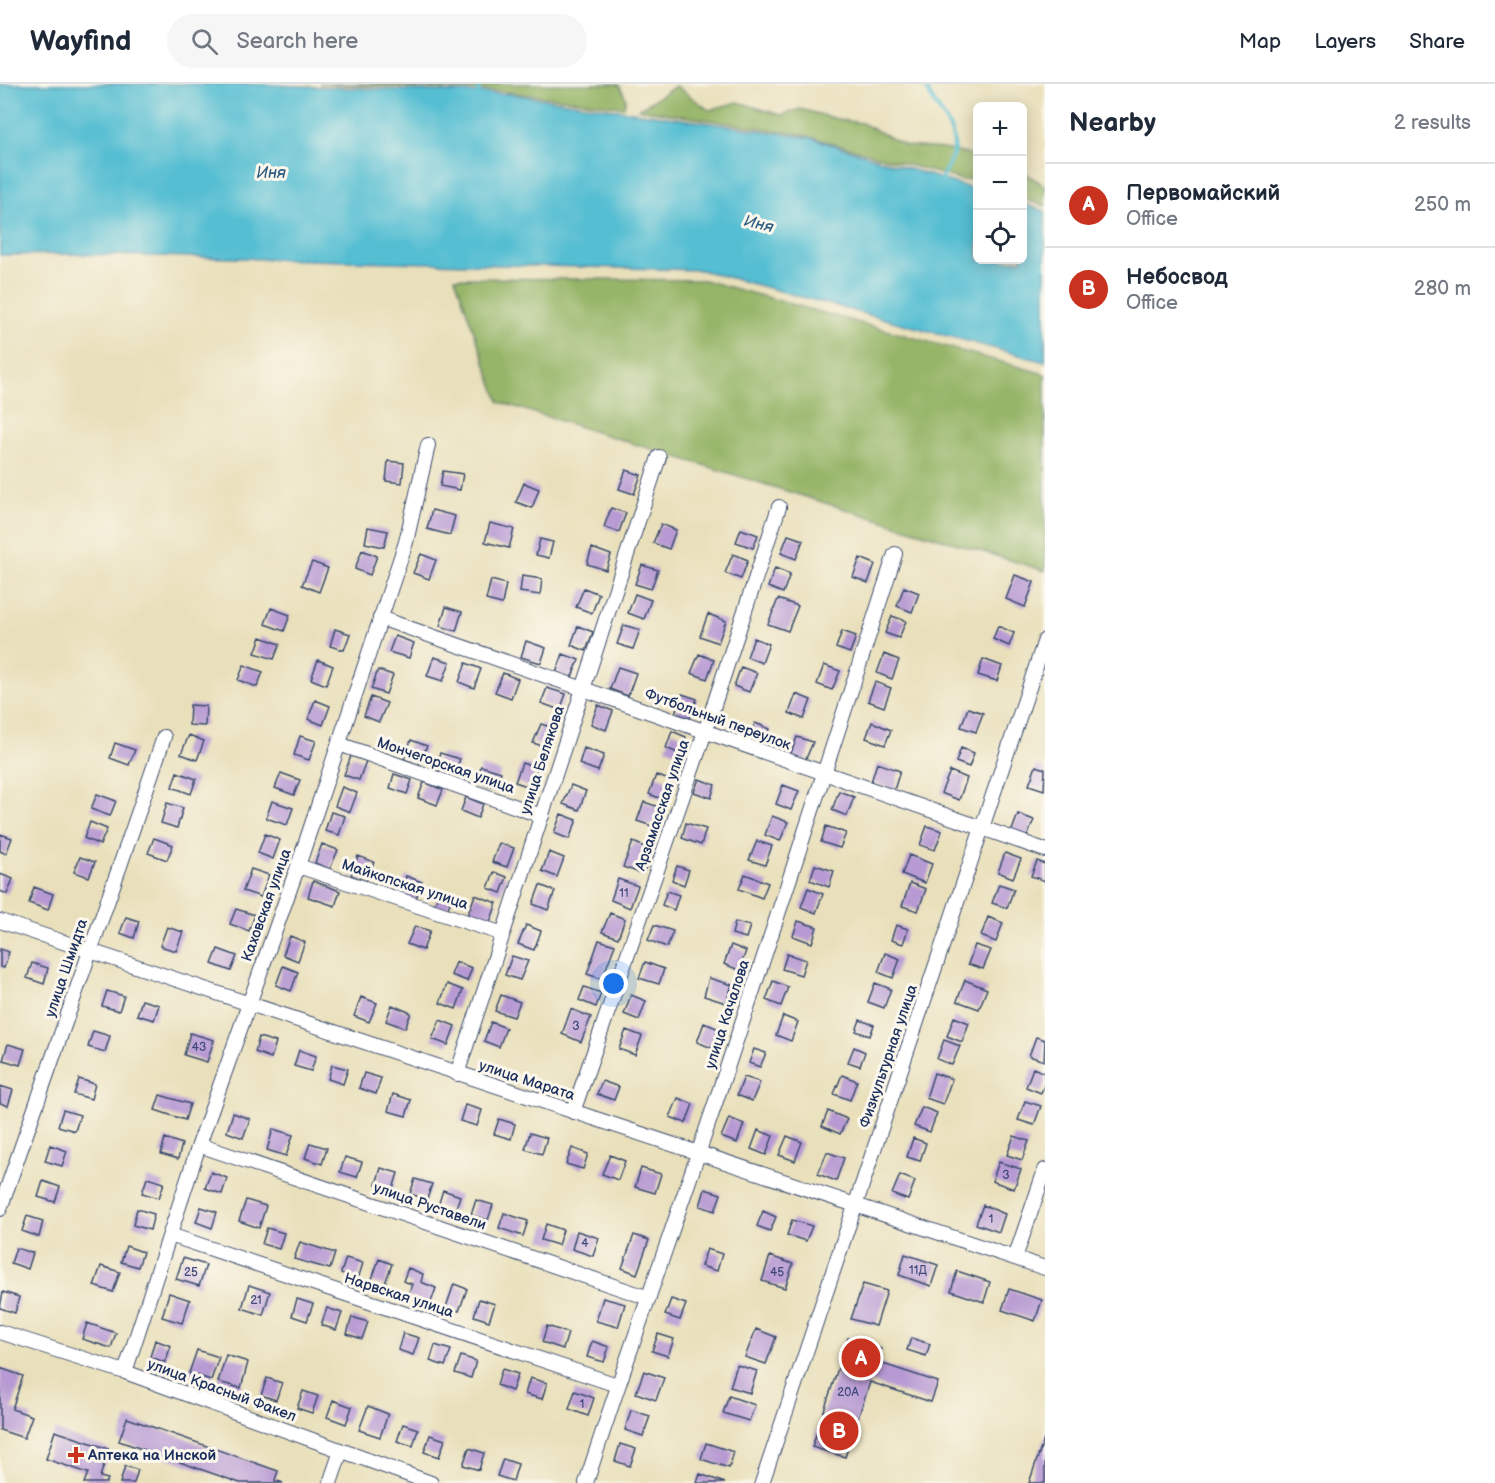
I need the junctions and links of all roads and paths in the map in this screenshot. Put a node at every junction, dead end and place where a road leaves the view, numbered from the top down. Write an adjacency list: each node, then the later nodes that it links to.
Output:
1 (428, 445): 5 (street, Каховская улица)
2 (659, 457): 7 (street, улица Белякова)
3 (779, 507): 8 (street, Арзамасская улица)
4 (895, 555): 11 (street, улица Качалова)
5 (380, 618): 7 (street, Футбольный переулок); 10 (street, Каховская улица)
6 (1045, 640): 13 (street, Физкультурная улица)
7 (584, 687): 8 (street, Футбольный переулок); 12 (street, улица Белякова)
8 (705, 732): 11 (street, Футбольный переулок); 21 (street, Арзамасская улица)
9 (164, 737): 18 (street, улица Шмидта)
10 (339, 744): 12 (street, Мончегорская улица); 15 (street, Каховская улица)
11 (824, 774): 13 (street, Футбольный переулок); 23 (street, улица Качалова)
12 (542, 816): 17 (street, улица Белякова)
13 (982, 829): 14 (street, Футбольный переулок); 25 (street, Физкультурная улица)
14 (1045, 850)
15 (298, 866): 17 (street, Майкопская улица); 19 (street, Каховская улица)
16 (0, 921): 18 (street, улица Марата)
17 (503, 934): 20 (street, улица Белякова)
18 (90, 949): 19 (street, улица Марата); 26 (street, улица Шмидта)
19 (248, 1004): 20 (street, улица Марата); 22 (street, Каховская улица)
20 (457, 1074): 21 (street, улица Марата)
21 (573, 1112): 23 (street, улица Марата)
22 (199, 1145): 27 (street, Каховская улица); 30 (street, улица Руставели)
23 (698, 1154): 25 (street, улица Марата); 30 (street, улица Качалова)
24 (1045, 1170): 28 (street)
25 (855, 1206): 28 (street, улица Марата); 38 (street, Физкультурная улица)
26 (0, 1209)
27 (170, 1235): 32 (street, Каховская улица); 33 (street, Нарвская улица)
28 (1015, 1258): 29 (street, улица Марата)
29 (1045, 1268)
30 (649, 1298): 33 (street, улица Качалова)
31 (0, 1332): 32 (street, улица Красный Факел)
32 (125, 1372): 34 (street, улица Красный Факел)
33 (617, 1385): 37 (street, улица Качалова)
34 (340, 1451): 35 (street); 36 (street, улица Красный Факел)
35 (330, 1483)
36 (431, 1483)
37 (586, 1483)
38 (762, 1483)

